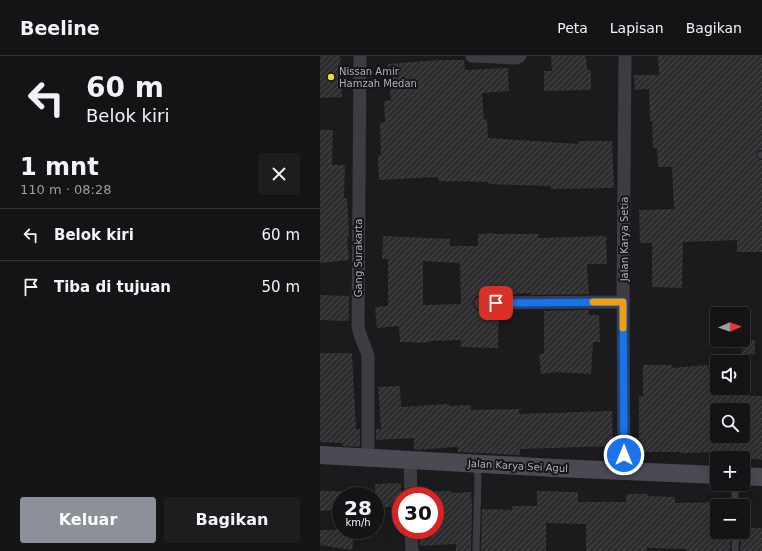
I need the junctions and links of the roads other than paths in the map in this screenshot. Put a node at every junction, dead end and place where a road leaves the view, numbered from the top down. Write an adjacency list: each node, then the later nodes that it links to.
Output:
1 (360, 56): 8 (street, Gang Surakarta)
2 (472, 56): 3 (street)
3 (520, 56)
4 (625, 56): 5 (street, Jalan Karya Setia)
5 (623, 302): 6 (street); 11 (street, Jalan Karya Setia)
6 (480, 303)
7 (320, 455): 8 (main road, Jalan Karya Sei Agul)
8 (368, 458): 9 (main road, Jalan Karya Sei Agul)
9 (410, 461): 10 (main road, Jalan Karya Sei Agul); 15 (street)
10 (477, 464): 11 (main road, Jalan Karya Sei Agul); 19 (lane)
11 (624, 470): 12 (main road, Jalan Karya Sei Agul)
12 (710, 475)
13 (750, 476): 14 (main road)
14 (762, 477)
15 (411, 487)
16 (411, 539): 18 (street)
17 (736, 539): 20 (lane)
18 (412, 551)
19 (476, 551)
20 (735, 551)

